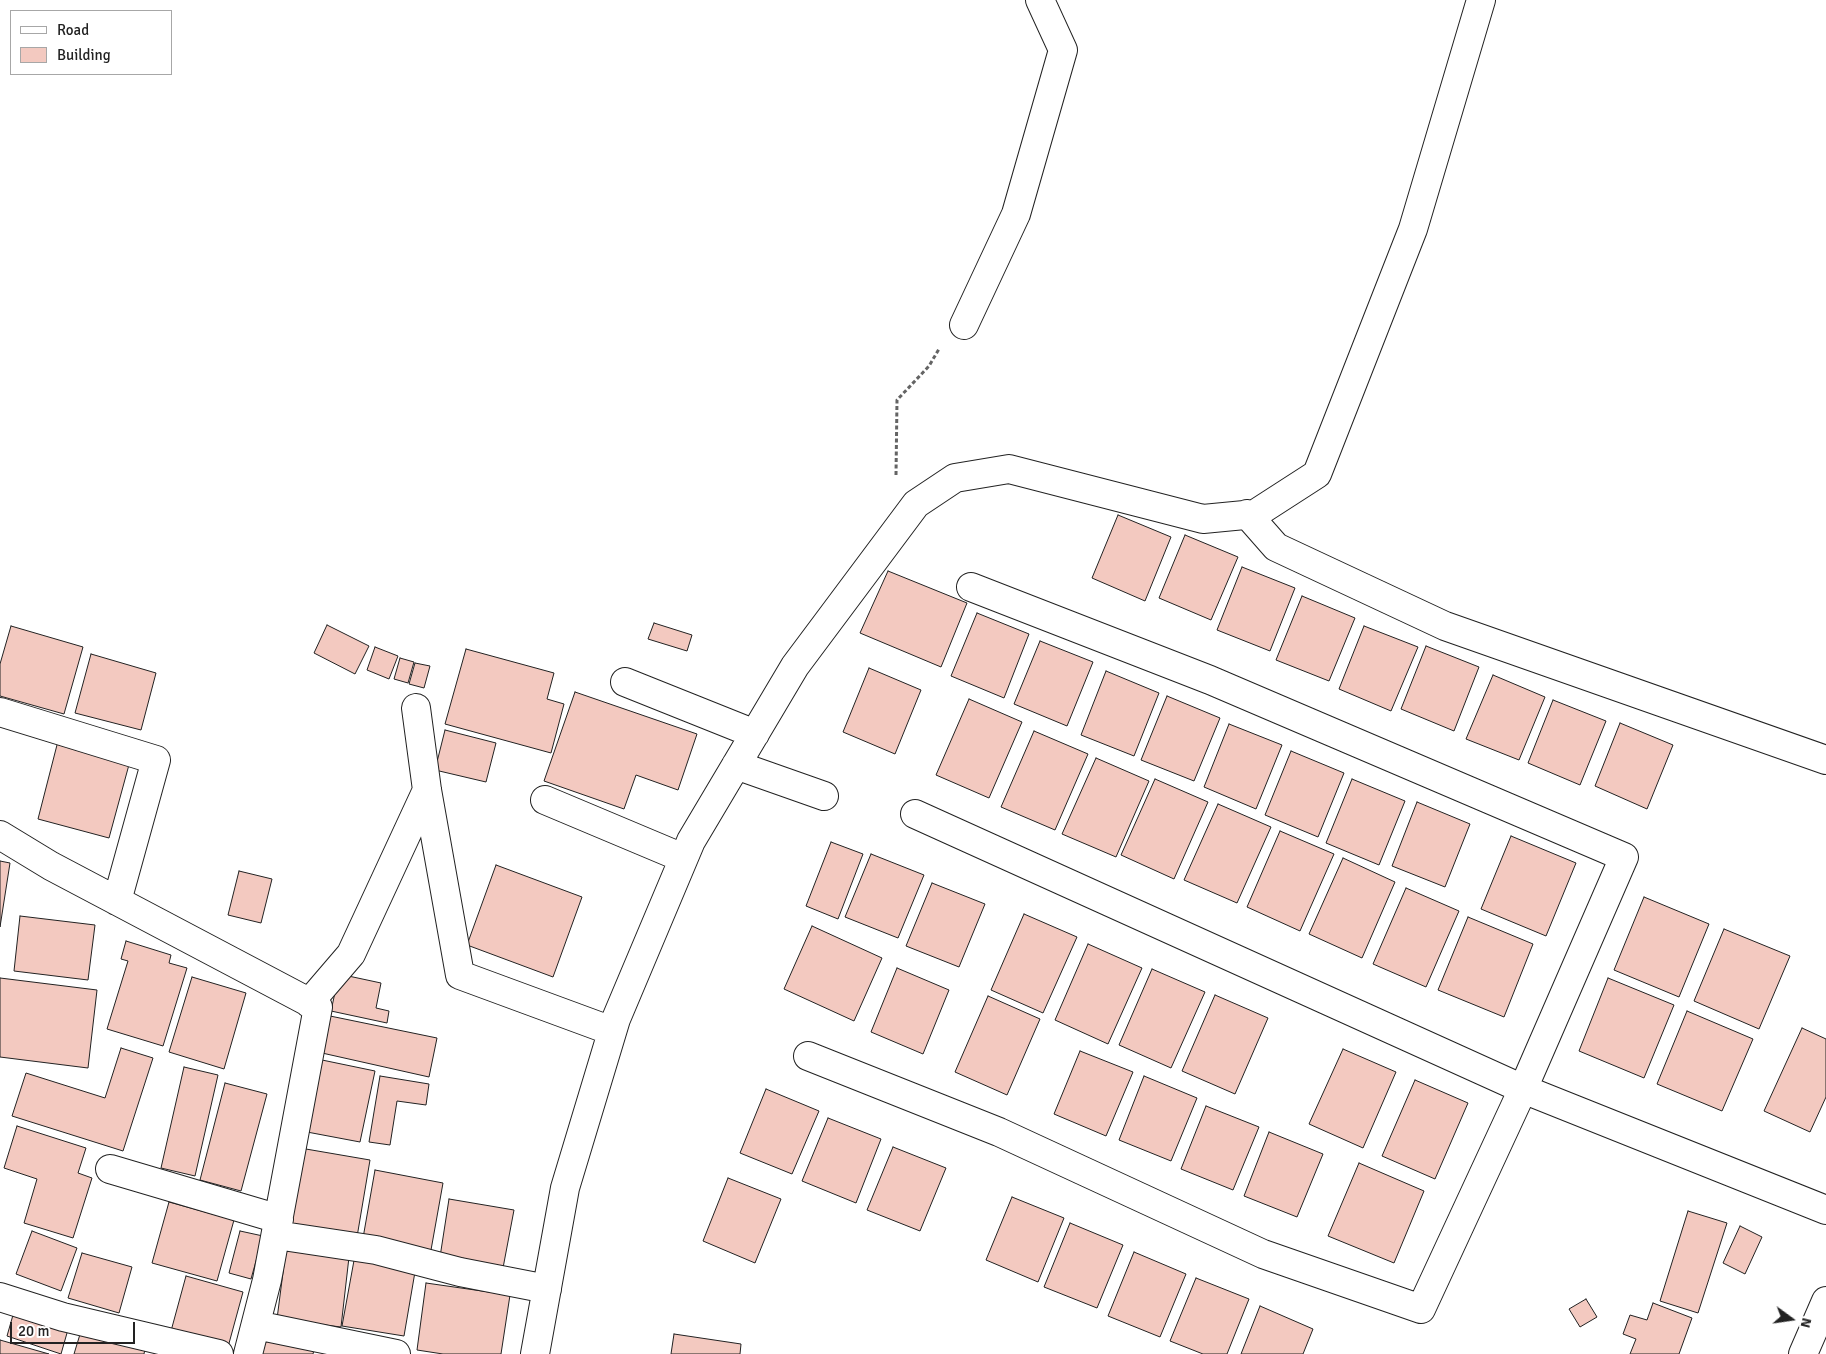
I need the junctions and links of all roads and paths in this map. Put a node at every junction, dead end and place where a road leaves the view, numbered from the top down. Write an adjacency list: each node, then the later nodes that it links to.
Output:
1 (1040, 0): 3 (street)
2 (1480, 0): 5 (street)
3 (964, 325): 4 (path)
4 (911, 511): 5 (street); 10 (street)
5 (1247, 514): 11 (street)
6 (970, 587): 23 (street)
7 (625, 682): 10 (street)
8 (416, 708): 13 (street)
9 (0, 712): 19 (street)
10 (755, 734): 12 (street)
11 (1826, 760)
12 (736, 765): 14 (street); 18 (street)
13 (427, 790): 20 (street); 21 (street)
14 (824, 796)
15 (545, 800): 18 (street)
16 (915, 814): 23 (street)
17 (0, 835): 19 (street)
18 (683, 858): 21 (street)
19 (117, 901): 20 (street)
20 (309, 1003): 26 (street)
21 (612, 1031): 27 (street)
22 (808, 1056): 23 (street)
23 (1523, 1089): 25 (street)
24 (110, 1169): 26 (street)
25 (1826, 1210)
26 (277, 1227): 27 (street); 30 (street)
27 (547, 1289): 34 (street)
28 (0, 1298): 31 (street)
29 (1826, 1301): 35 (street)
30 (256, 1325): 32 (street); 33 (street)
31 (219, 1354)
32 (248, 1354)
33 (396, 1354)
34 (535, 1354)
35 (1803, 1354)

